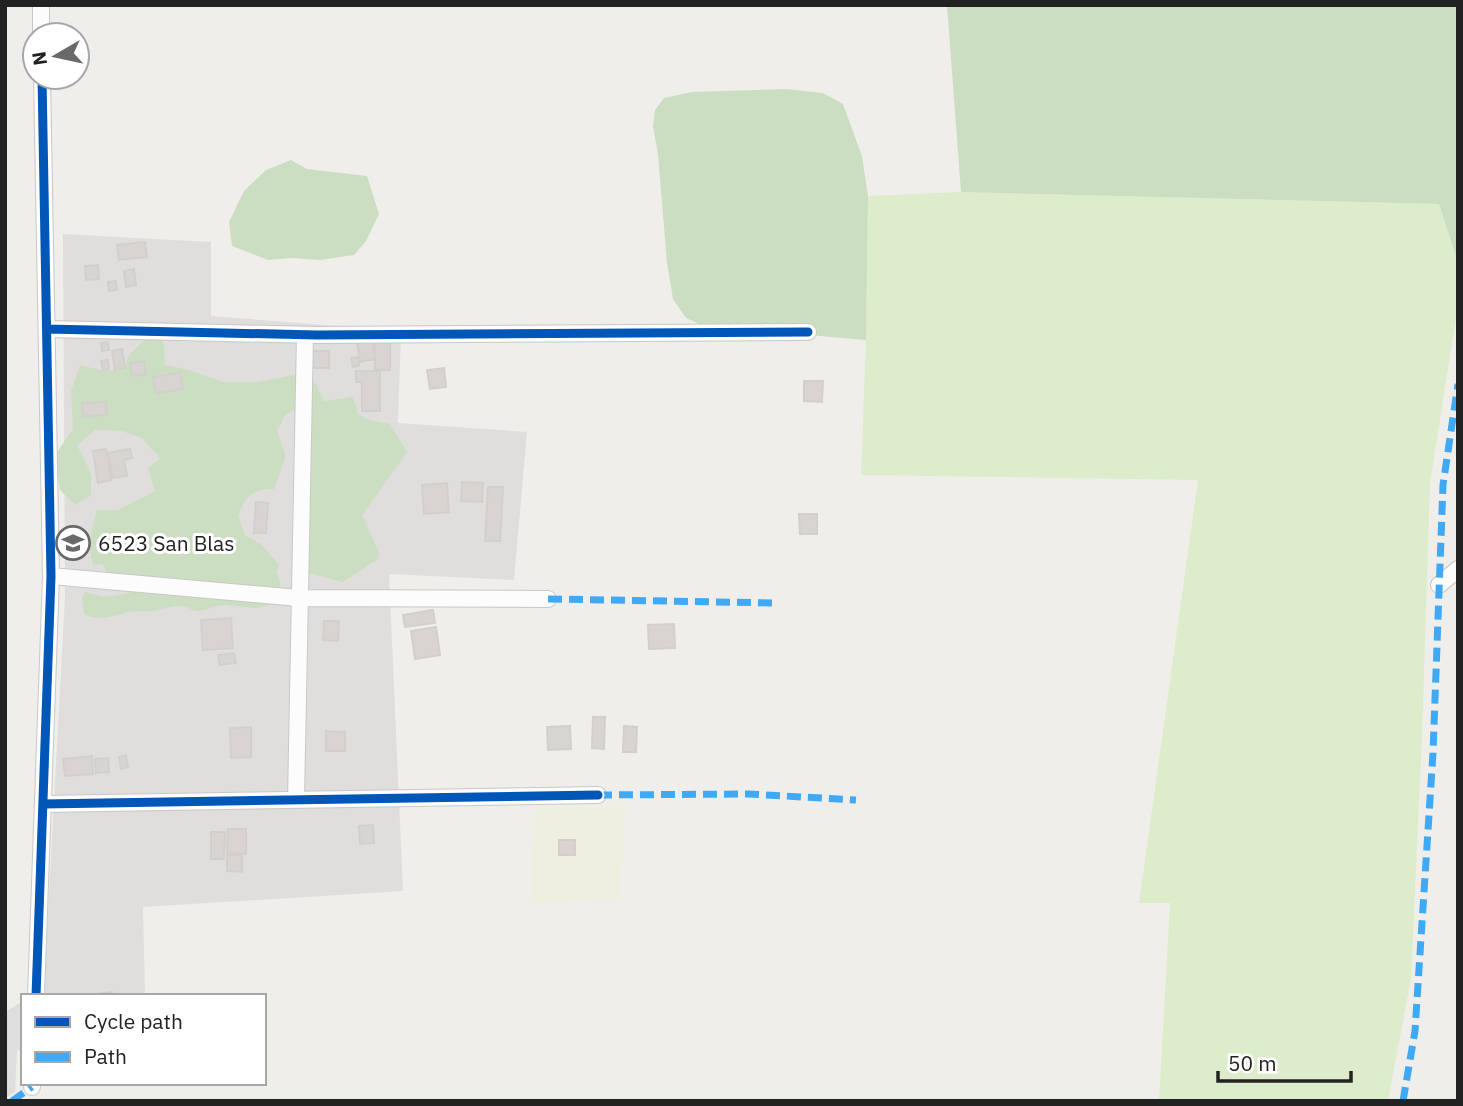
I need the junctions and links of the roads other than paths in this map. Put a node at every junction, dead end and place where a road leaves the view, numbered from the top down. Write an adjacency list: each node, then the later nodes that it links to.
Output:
1 (42, 91): 2 (street)
2 (47, 328): 4 (street); 6 (street)
3 (808, 332): 4 (street)
4 (304, 335): 8 (street)
5 (1458, 569): 7 (street)
6 (51, 576): 8 (street); 12 (street)
7 (1440, 585)
8 (299, 598): 9 (street); 11 (street)
9 (548, 599)
10 (598, 794): 11 (street)
11 (296, 800): 12 (street)
12 (43, 804): 13 (street)
13 (36, 994)

